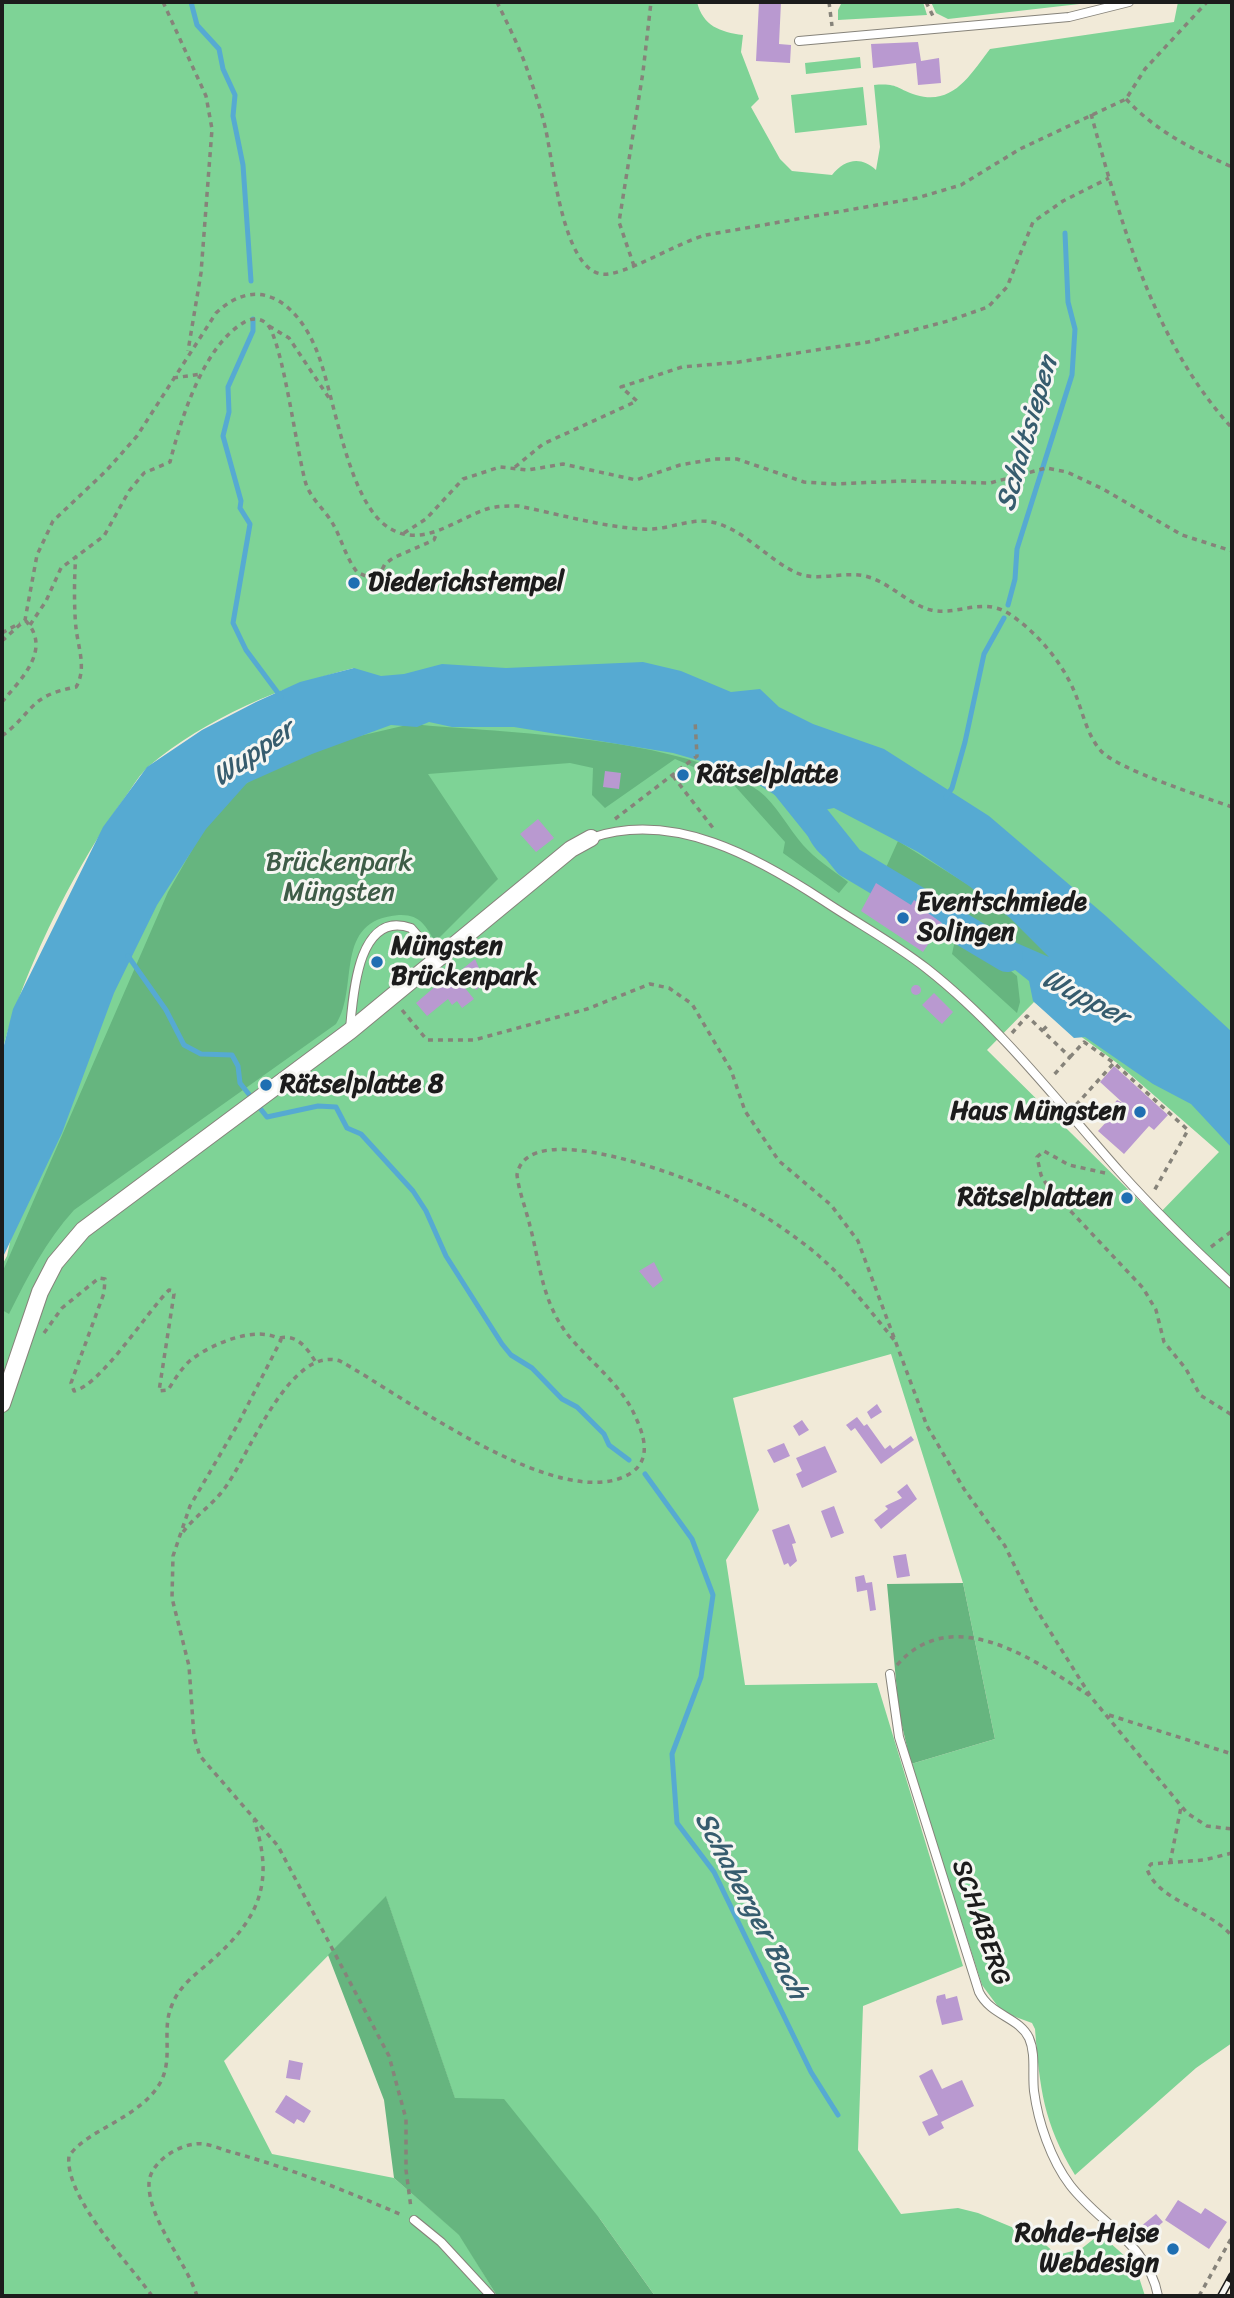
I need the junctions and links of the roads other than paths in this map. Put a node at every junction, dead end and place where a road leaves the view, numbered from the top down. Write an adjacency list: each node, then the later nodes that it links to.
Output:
1 (1129, 2): 2 (lane)
2 (799, 41)
3 (592, 838): 4 (street); 6 (lane)
4 (438, 959): 5 (street); 5 (lane)
5 (350, 1031): 7 (street)
6 (1232, 1284)
7 (2, 1404)
8 (890, 1674): 11 (lane, SCHABERG)
9 (414, 2220): 10 (lane)
10 (491, 2296)
11 (1158, 2296)

